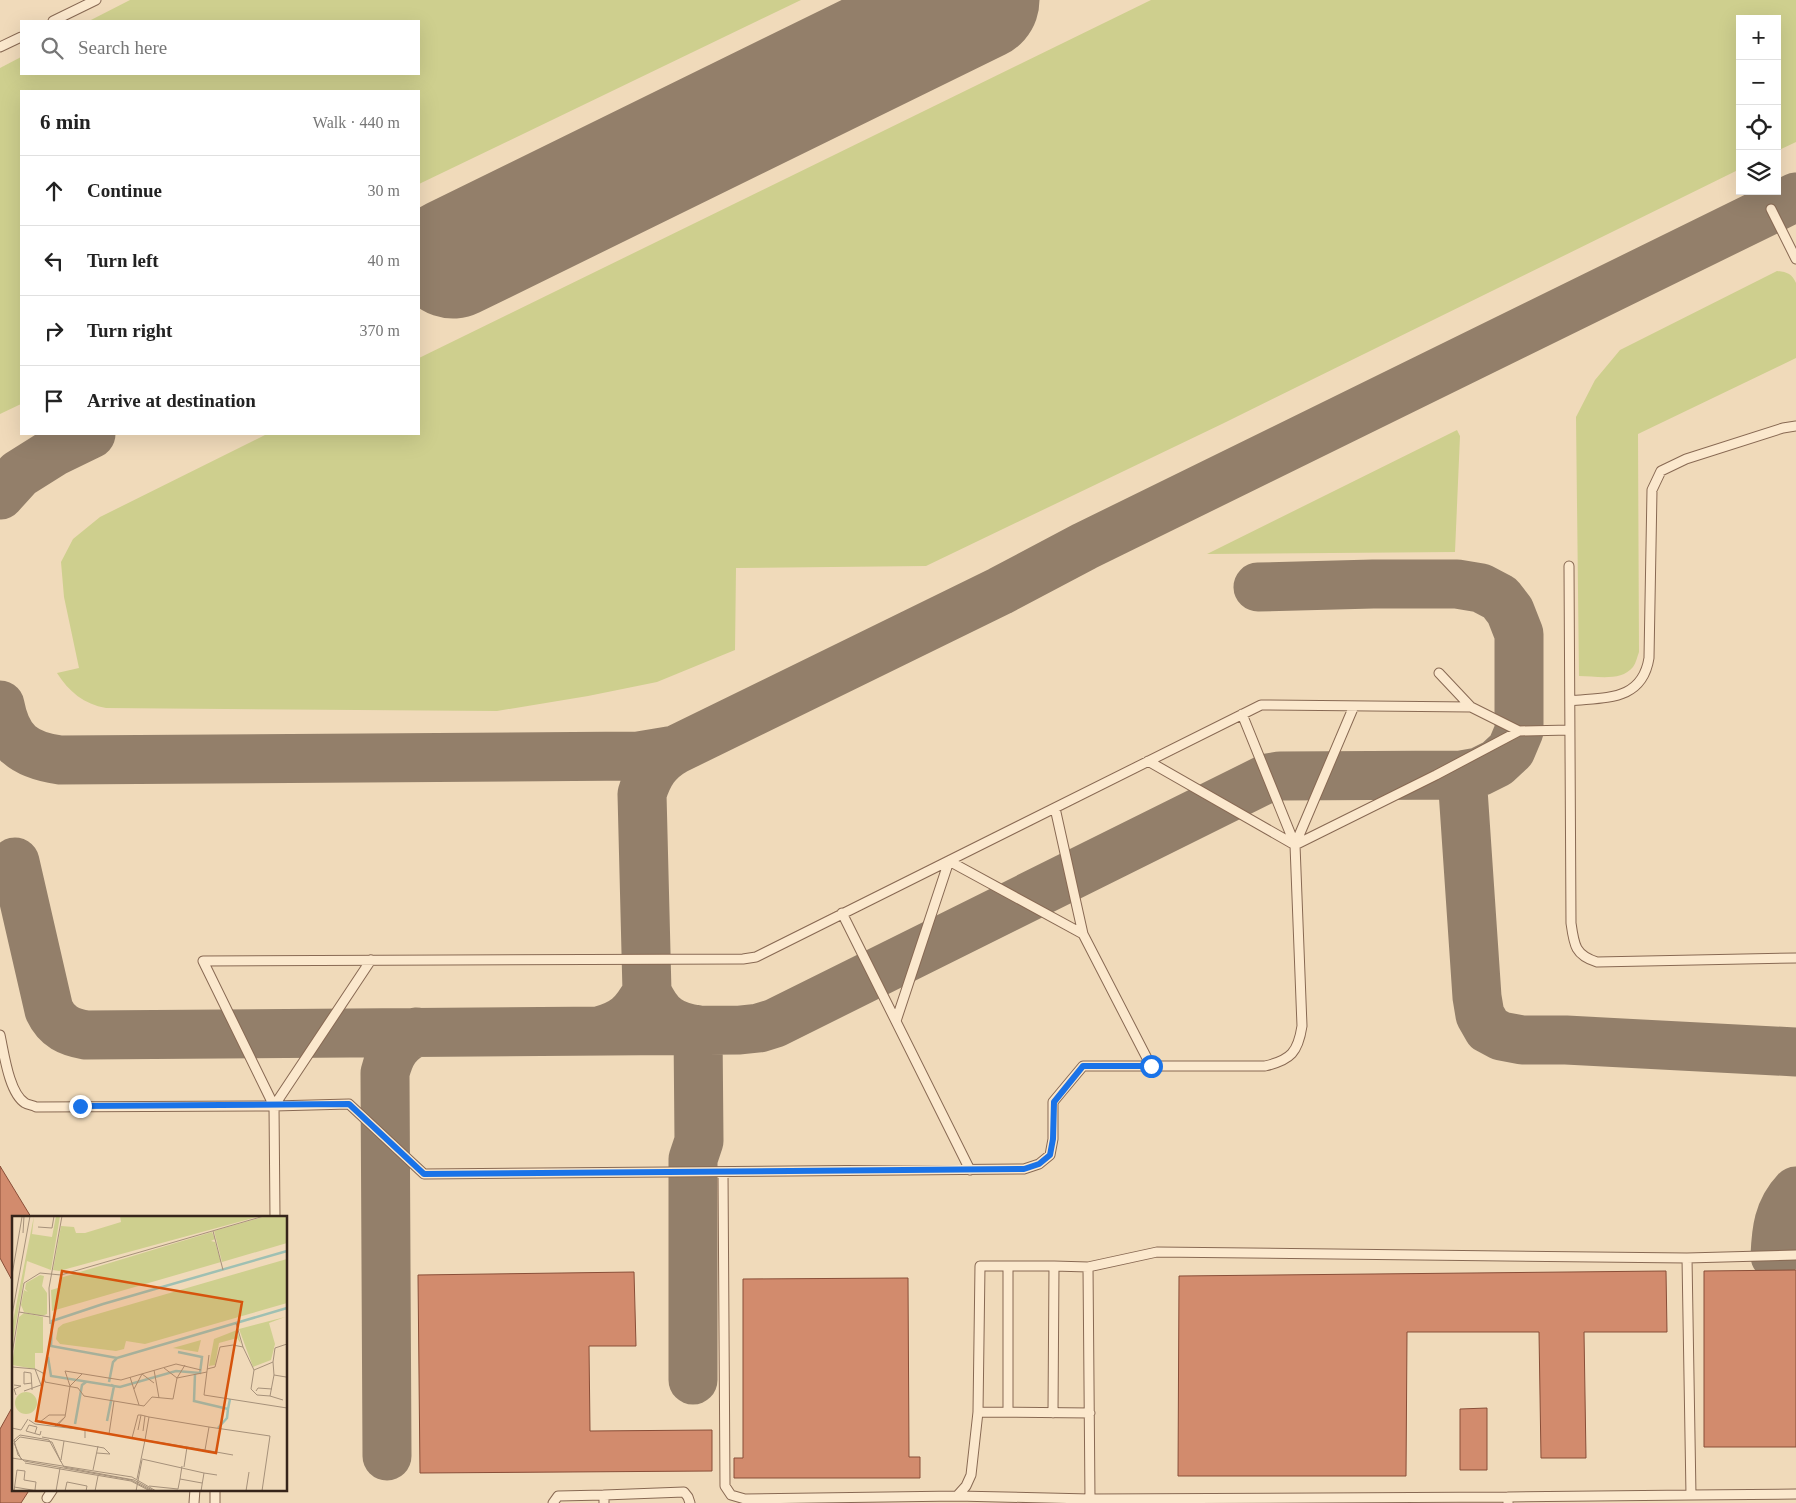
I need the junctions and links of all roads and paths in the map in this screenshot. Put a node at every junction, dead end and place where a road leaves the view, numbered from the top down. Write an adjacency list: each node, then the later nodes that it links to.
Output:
1 (96, 0): 2 (lane)
2 (55, 20)
3 (20, 37): 4 (lane)
4 (0, 47)
5 (1771, 209): 6 (lane)
6 (1796, 259)
7 (1796, 426): 10 (lane)
8 (1569, 566): 10 (lane)
9 (1439, 673): 12 (lane)
10 (1570, 701): 14 (lane)
11 (1354, 706): 12 (lane); 13 (lane); 18 (lane)
12 (1471, 706): 15 (lane)
13 (1242, 714): 16 (lane); 18 (lane)
14 (1570, 730): 15 (lane); 22 (lane)
15 (1519, 731): 18 (lane)
16 (1148, 761): 17 (lane); 18 (lane)
17 (1055, 808): 19 (lane); 21 (lane)
18 (1295, 845): 26 (lane)
19 (948, 860): 20 (lane); 21 (lane); 24 (lane)
20 (842, 913): 23 (lane); 24 (lane)
21 (1083, 934): 26 (lane)
22 (1796, 958)
23 (372, 960): 27 (lane); 27 (lane)
24 (896, 1021): 28 (lane)
25 (0, 1036): 27 (lane)
26 (1151, 1066): 28 (lane)
27 (274, 1106): 29 (lane); 30 (lane)
28 (970, 1170): 29 (lane)
29 (723, 1172): 45 (lane)
30 (275, 1216)
31 (1796, 1255): 32 (lane)
32 (1687, 1258): 35 (lane); 44 (lane)
33 (1008, 1266): 34 (lane); 36 (lane); 37 (lane)
34 (1054, 1266): 35 (lane); 38 (lane)
35 (1088, 1267): 39 (lane)
36 (978, 1412): 37 (lane); 45 (lane)
37 (1008, 1412): 38 (lane)
38 (1053, 1413): 39 (lane)
39 (1090, 1413): 49 (lane)
40 (52, 1490): 46 (lane)
41 (195, 1490): 50 (lane)
42 (215, 1490): 51 (lane)
43 (1796, 1494): 44 (lane)
44 (1691, 1495): 48 (lane)
45 (957, 1496): 49 (lane)
46 (47, 1498)
47 (604, 1499): 52 (lane); 53 (lane)
48 (1508, 1500): 49 (lane)
49 (1090, 1501)
50 (194, 1503)
51 (215, 1503)
52 (553, 1503)
53 (690, 1503)

